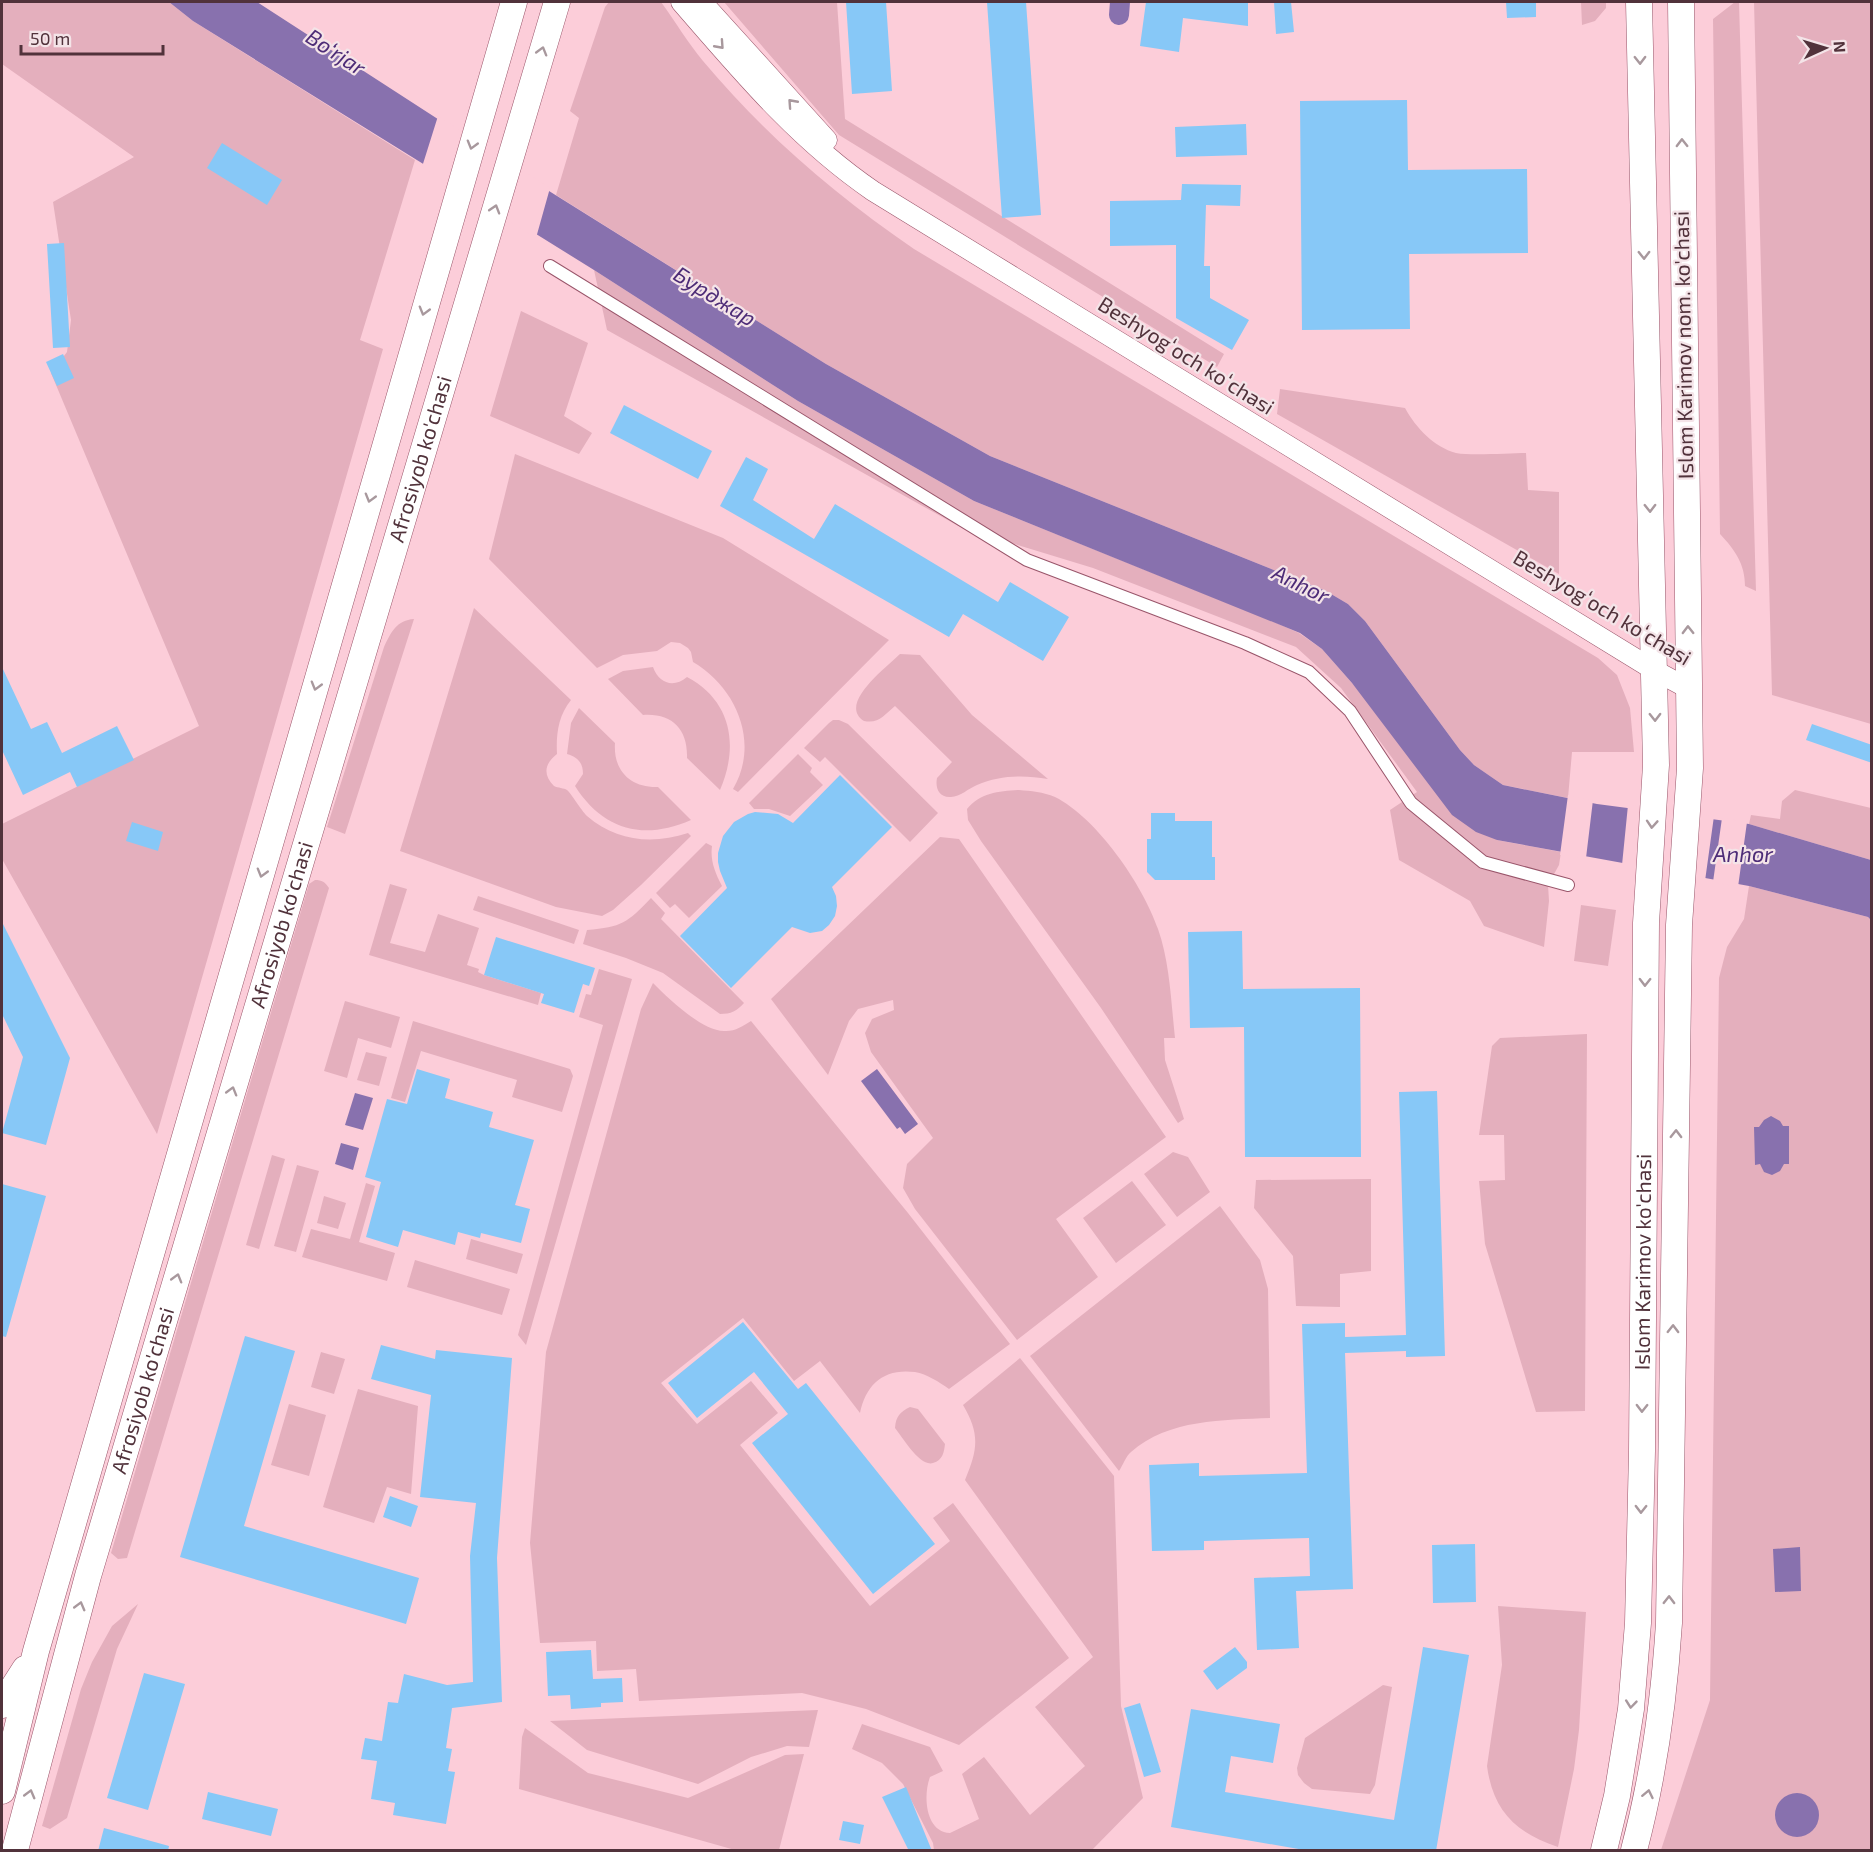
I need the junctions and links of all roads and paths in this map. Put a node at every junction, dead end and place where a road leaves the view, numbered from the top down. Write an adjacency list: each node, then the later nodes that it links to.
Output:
1 (514, 2): 13 (main road, Afrosiyob ko'chasi, one-way to 13)
2 (557, 2): 16 (main road, Afrosiyob ko'chasi, one-way to 2)
3 (681, 2): 10 (street, Beshyogʻoch koʻchasi, one-way to 10)
4 (702, 2): 10 (street, Beshyogʻoch koʻchasi, one-way to 4)
5 (1639, 2): 8 (main road, Islom Karimov nom. ko'chasi, one-way to 8)
6 (1680, 2): 7 (main road, Islom Karimov nom. ko'chasi, one-way to 6)
7 (1683, 187): 8 (main road); 11 (main road, Islom Karimov nom. ko'chasi, one-way to 7)
8 (1643, 188): 10 (main road, Islom Karimov nom. ko'chasi, one-way to 10)
9 (550, 266): 12 (street)
10 (1654, 662): 11 (street, Beshyogʻoch koʻchasi); 17 (main road, Islom Karimov ko'chasi, one-way to 17)
11 (1689, 689): 18 (main road, Islom Karimov ko'chasi, one-way to 11)
12 (1568, 885)
13 (36, 1651): 14 (main road); 15 (main road, Afrosiyob ko'chasi)
14 (2, 1705)
15 (2, 1791)
16 (15, 1851)
17 (1604, 1851)
18 (1634, 1851)

